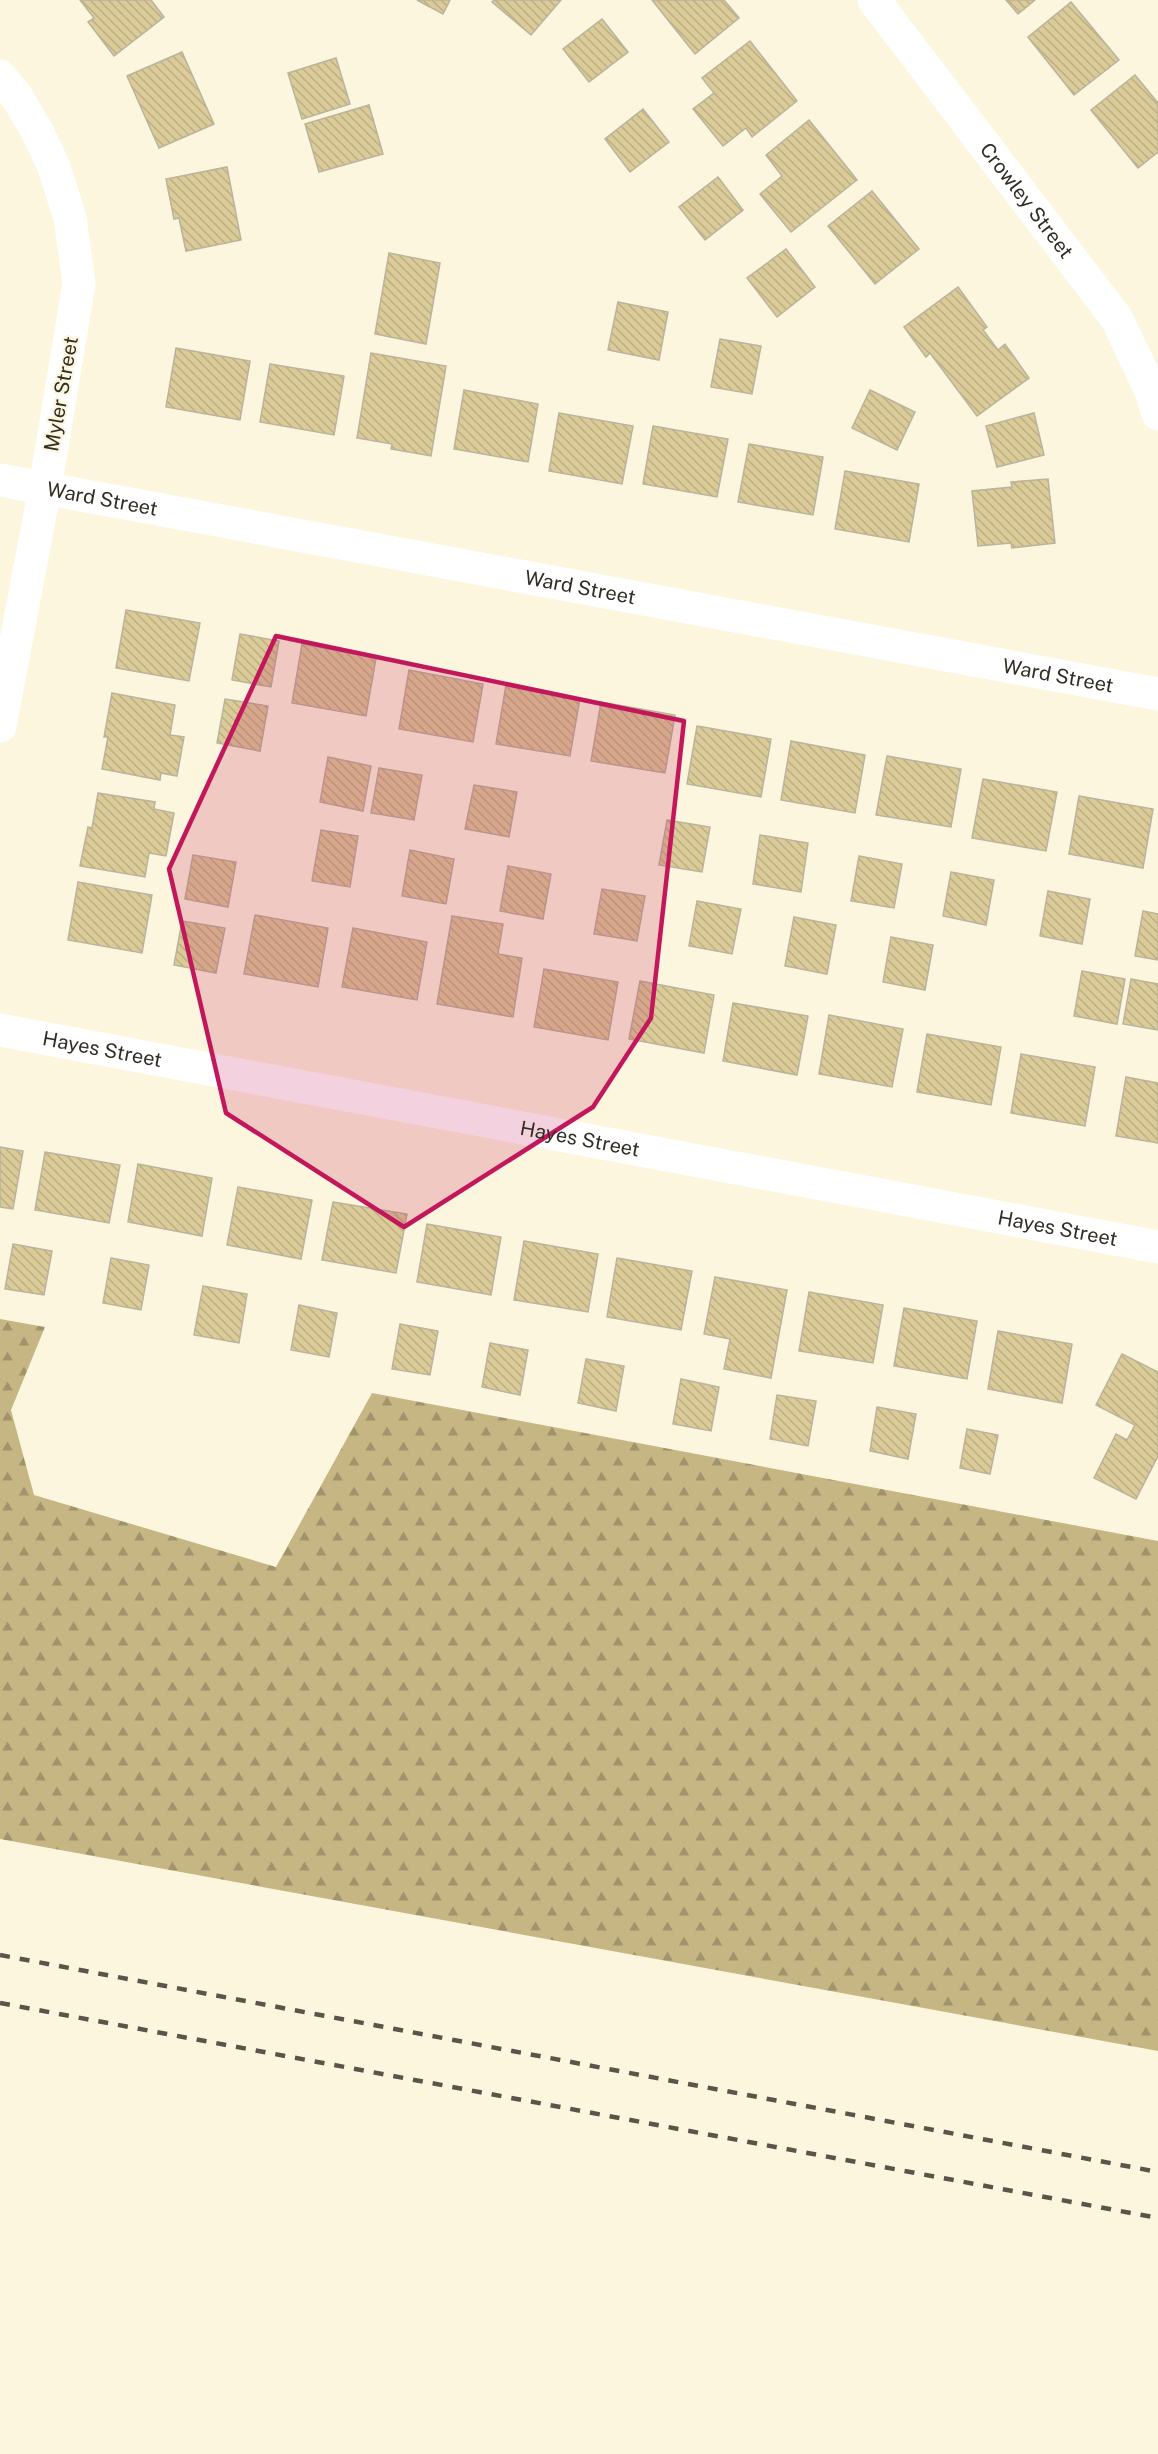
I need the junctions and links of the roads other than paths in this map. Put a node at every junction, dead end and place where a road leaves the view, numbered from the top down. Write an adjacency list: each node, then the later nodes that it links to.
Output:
1 (874, 0): 3 (street, Crowley Street)
2 (0, 76): 5 (street, Myler Street)
3 (1158, 414)
4 (0, 480): 5 (street, Ward Street)
5 (45, 488): 6 (street, Ward Street); 7 (street, Myler Street)
6 (1158, 694)
7 (0, 726)
8 (0, 1030): 9 (street, Hayes Street)
9 (1158, 1247)

